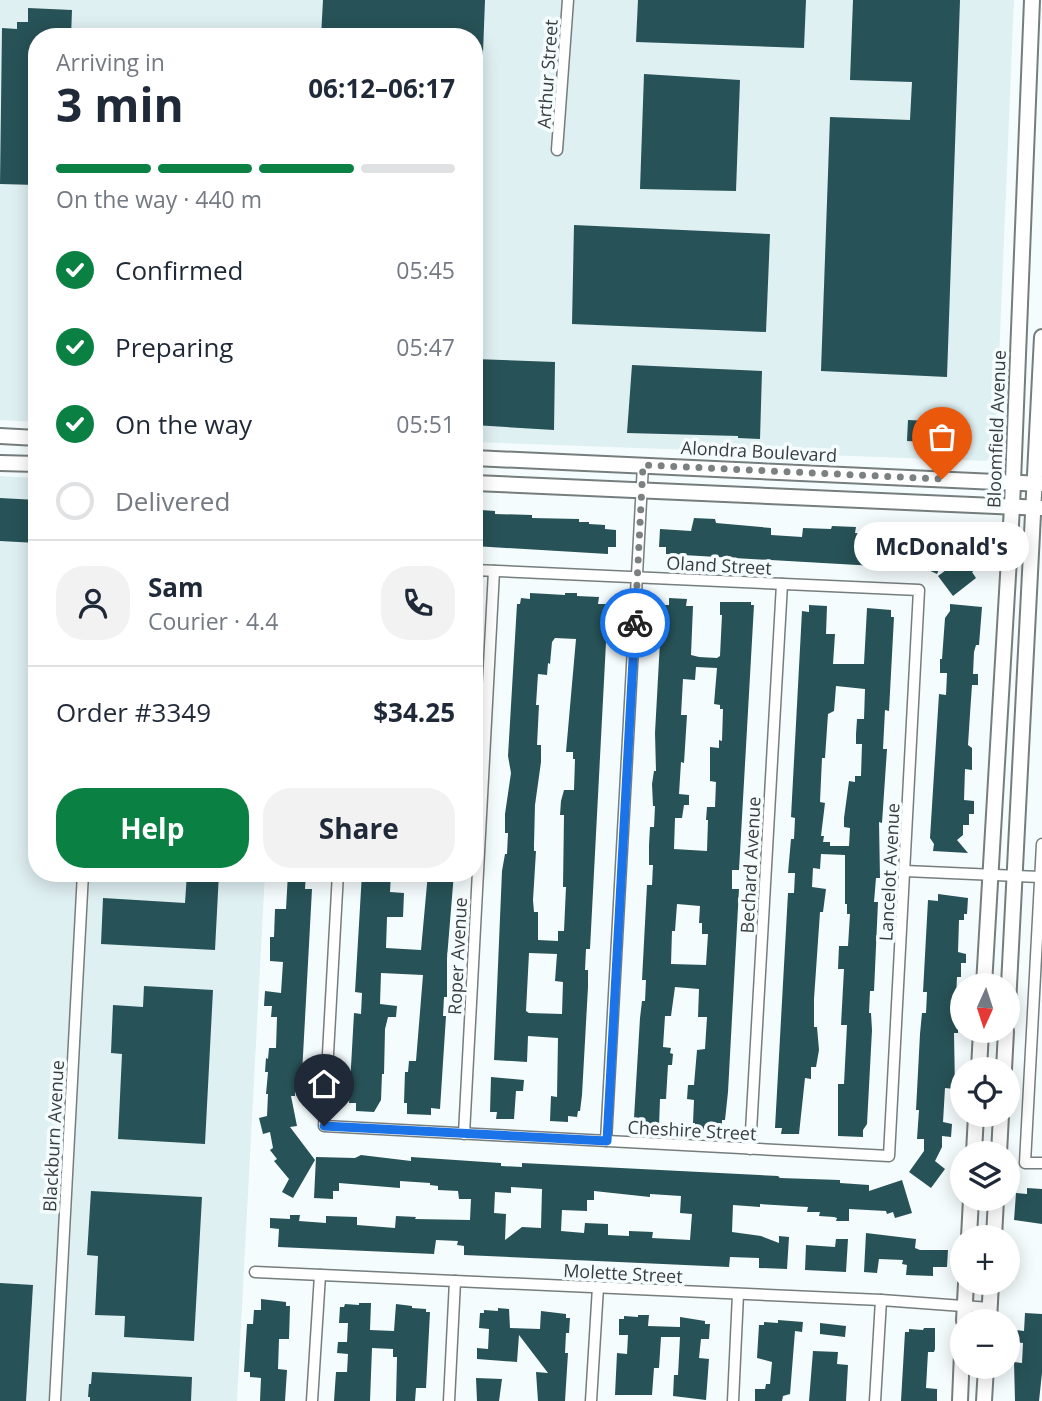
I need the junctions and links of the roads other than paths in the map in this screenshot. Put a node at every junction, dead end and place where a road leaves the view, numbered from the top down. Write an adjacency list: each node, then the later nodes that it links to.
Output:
1 (568, 0): 3 (street, Arthur Street)
2 (1032, 0): 11 (main road, Bloomfield Avenue)
3 (556, 150)
4 (1042, 337): 13 (main road)
5 (0, 436): 6 (main road)
6 (28, 438)
7 (483, 458): 10 (main road, Alondra Boulevard)
8 (0, 463): 9 (main road)
9 (28, 464)
10 (643, 465): 11 (main road, Alondra Boulevard); 14 (street)
11 (1013, 482): 13 (main road, Alondra Boulevard); 15 (main road, Bloomfield Avenue)
12 (483, 484): 14 (main road)
13 (1039, 484): 16 (main road)
14 (641, 491): 15 (main road); 19 (street)
15 (1012, 507): 16 (main road); 22 (main road, Bloomfield Avenue)
16 (1038, 508): 23 (main road)
17 (483, 570): 18 (street, Oland Street)
18 (494, 571): 19 (street, Oland Street); 24 (street, Roper Avenue)
19 (637, 578): 20 (street, Oland Street); 36 (street)
20 (782, 584): 21 (street, Oland Street); 37 (street, Bechard Avenue)
21 (919, 590): 26 (street, Lancelot Avenue)
22 (1002, 679): 23 (main road); 27 (main road, Bloomfield Avenue)
23 (1025, 681): 28 (main road)
24 (483, 777)
25 (1042, 844): 29 (street)
26 (905, 871): 27 (street); 38 (street, Lancelot Avenue)
27 (990, 874): 28 (street); 33 (main road, Bloomfield Avenue)
28 (1016, 875): 29 (street); 34 (main road)
29 (1040, 877): 39 (street)
30 (83, 882): 49 (street, Blackburn Avenue)
31 (338, 882): 35 (street, Cheshire Street)
32 (477, 882): 35 (street, Roper Avenue)
33 (985, 973)
34 (1010, 973)
35 (464, 1134): 36 (street, Cheshire Street)
36 (607, 1141): 37 (street, Cheshire Street)
37 (750, 1149): 38 (street, Cheshire Street)
38 (889, 1156)
39 (1042, 1163)
40 (255, 1272): 41 (street, Molette Street)
41 (320, 1275): 42 (street, Molette Street); 50 (street)
42 (455, 1281): 43 (street, Molette Street); 51 (street)
43 (598, 1287): 44 (street, Molette Street); 52 (street)
44 (738, 1294): 45 (street, Molette Street); 53 (street)
45 (881, 1300): 46 (street, Molette Street); 54 (street)
46 (950, 1312)
47 (961, 1379): 55 (main road)
48 (985, 1379): 56 (main road)
49 (55, 1401)
50 (312, 1401)
51 (449, 1401)
52 (591, 1401)
53 (733, 1401)
54 (875, 1401)
55 (960, 1401)
56 (984, 1401)

